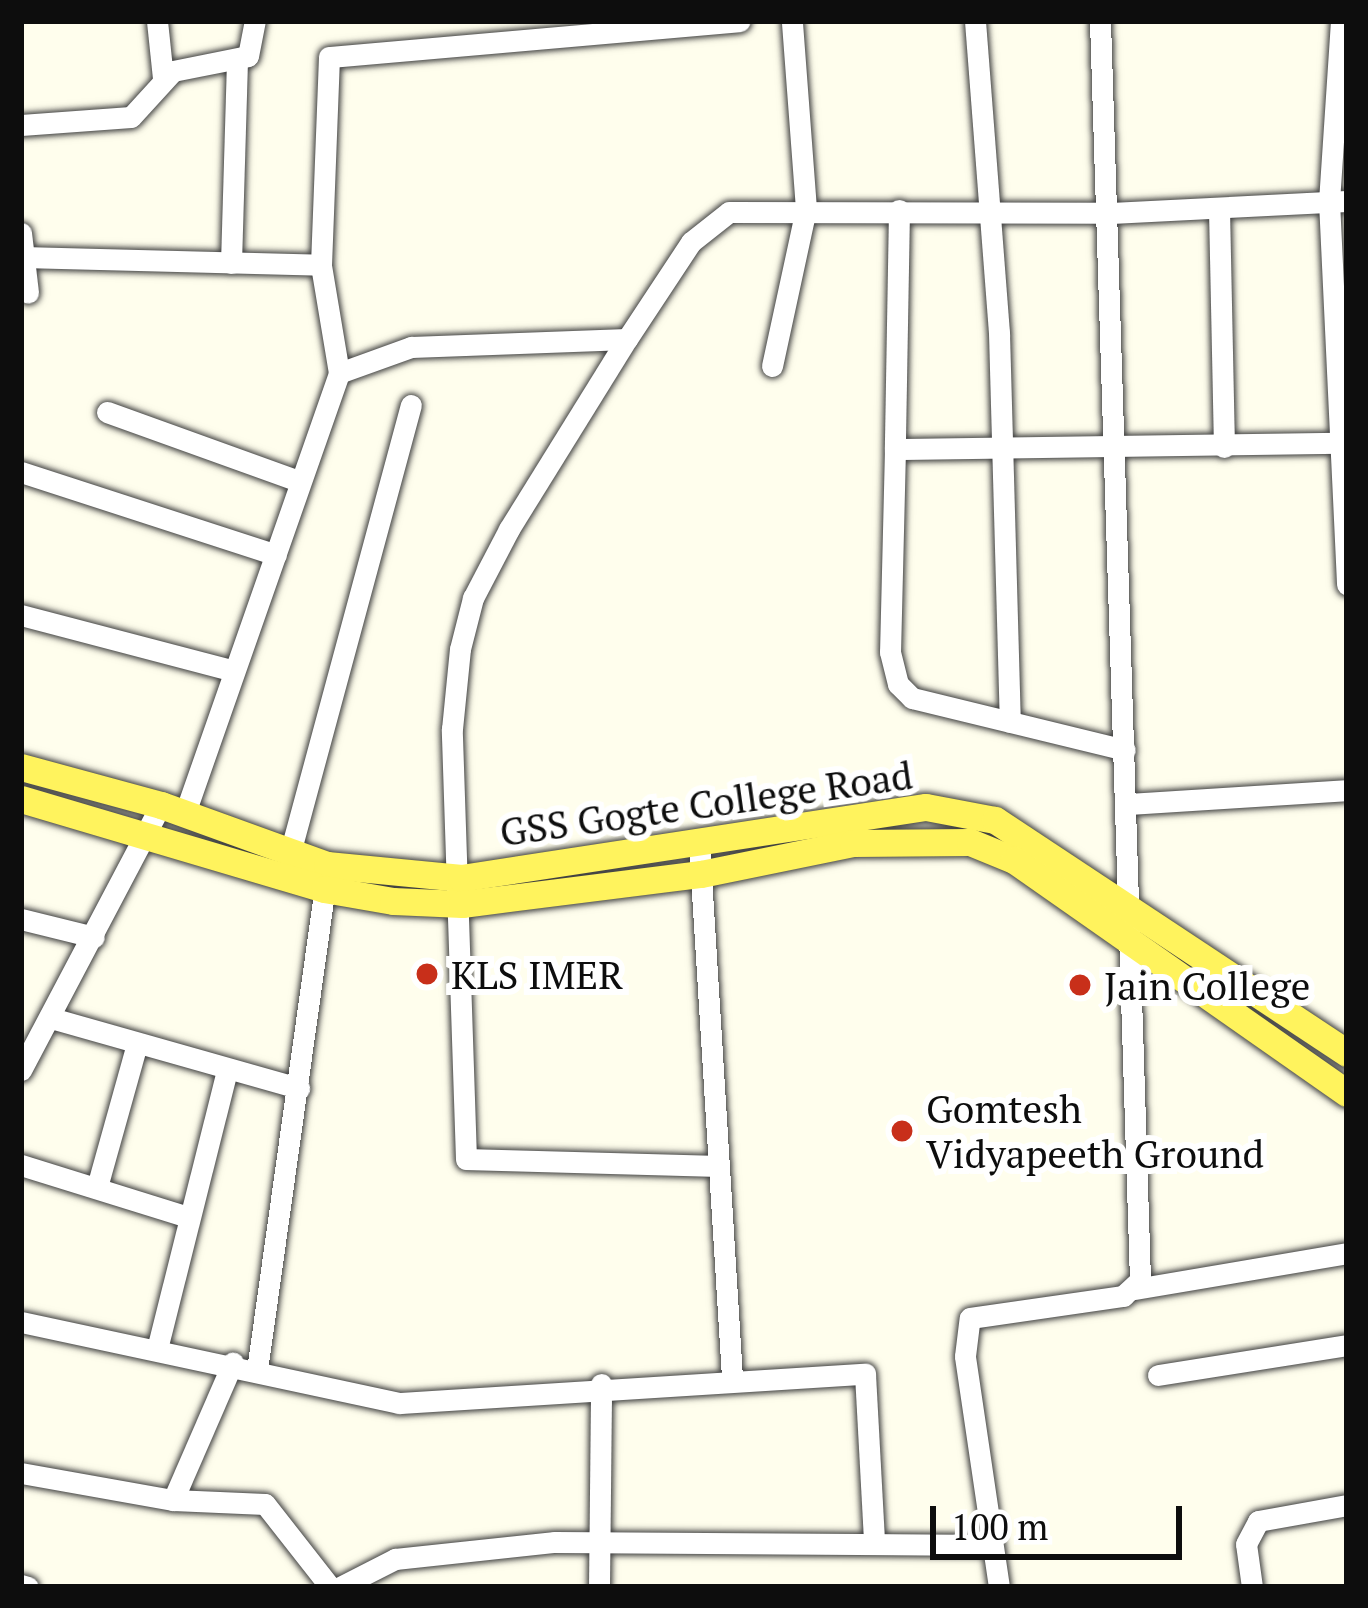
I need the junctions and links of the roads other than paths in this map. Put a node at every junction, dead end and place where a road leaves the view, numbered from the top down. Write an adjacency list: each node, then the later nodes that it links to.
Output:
1 (157, 21): 9 (street)
2 (254, 21): 8 (street)
3 (739, 21): 20 (street)
4 (791, 21): 12 (street)
5 (975, 21): 15 (street)
6 (1100, 21): 16 (street)
7 (1341, 21): 11 (street)
8 (237, 60): 9 (street); 19 (street)
9 (163, 78): 10 (street)
10 (21, 125)
11 (1338, 201): 13 (street); 27 (street)
12 (806, 208): 14 (street); 22 (street); 23 (street)
13 (1219, 209): 16 (street); 28 (street)
14 (899, 210): 15 (street); 29 (street)
15 (990, 211): 16 (street); 30 (street)
16 (1111, 213): 31 (street)
17 (21, 233): 18 (street)
18 (23, 257): 19 (street); 21 (street)
19 (231, 263): 20 (street)
20 (321, 265): 24 (street)
21 (28, 293)
22 (627, 339): 24 (street); 51 (street)
23 (772, 366)
24 (339, 373): 33 (street)
25 (412, 405): 48 (street)
26 (107, 412): 33 (street)
27 (1341, 443): 28 (street); 35 (street)
28 (1224, 447): 31 (street)
29 (895, 449): 30 (street); 38 (street)
30 (1001, 452): 31 (street); 38 (street)
31 (1116, 452): 39 (street)
32 (21, 472): 34 (street)
33 (299, 481): 34 (street)
34 (276, 555): 37 (street)
35 (1347, 585)
36 (21, 616): 37 (street)
37 (234, 671): 44 (street)
38 (1010, 722): 39 (street)
39 (1125, 750): 43 (street)
40 (21, 767): 44 (main road, GSS Gogte College Road)
41 (1347, 790): 43 (street)
42 (21, 799): 46 (main road)
43 (1127, 804): 52 (street)
44 (173, 809): 46 (street); 48 (main road, GSS Gogte College Road)
45 (893, 827): 47 (main road, GSS Gogte College Road); 49 (main road); 52 (main road, GSS Gogte College Road); 55 (main road)
46 (145, 831): 50 (main road); 54 (street)
47 (699, 844): 49 (street); 51 (main road, GSS Gogte College Road)
48 (290, 853): 50 (main road, GSS Gogte College Road)
49 (700, 874): 51 (main road); 64 (street)
50 (326, 877): 51 (main road, GSS Gogte College Road); 62 (street)
51 (462, 891): 64 (street)
52 (1130, 904): 55 (street); 58 (main road, GSS Gogte College Road)
53 (21, 919): 54 (street)
54 (94, 937): 56 (street)
55 (1131, 948): 61 (main road); 68 (street)
56 (51, 1018): 57 (street); 59 (street)
57 (136, 1044): 60 (street); 65 (street)
58 (1346, 1047): 61 (street)
59 (21, 1070)
60 (227, 1071): 62 (street); 66 (street)
61 (1336, 1086)
62 (298, 1088): 73 (street)
63 (21, 1166): 65 (street)
64 (718, 1166): 75 (street)
65 (97, 1187): 66 (street)
66 (185, 1216): 71 (street)
67 (1347, 1253): 68 (street)
68 (1135, 1289): 82 (street)
69 (21, 1322): 71 (street)
70 (1347, 1345): 74 (street)
71 (157, 1349): 72 (street)
72 (233, 1362): 73 (street); 78 (street)
73 (257, 1370): 76 (street)
74 (1158, 1375)
75 (732, 1378): 76 (street); 81 (street)
76 (601, 1384): 80 (street)
77 (21, 1472): 78 (street)
78 (173, 1500): 83 (street)
79 (1347, 1505): 87 (street)
80 (600, 1540): 81 (street); 84 (street); 85 (street)
81 (874, 1542): 82 (street)
82 (992, 1545): 86 (street)
83 (330, 1587)
84 (340, 1587)
85 (599, 1587)
86 (999, 1587)
87 (1252, 1587)

